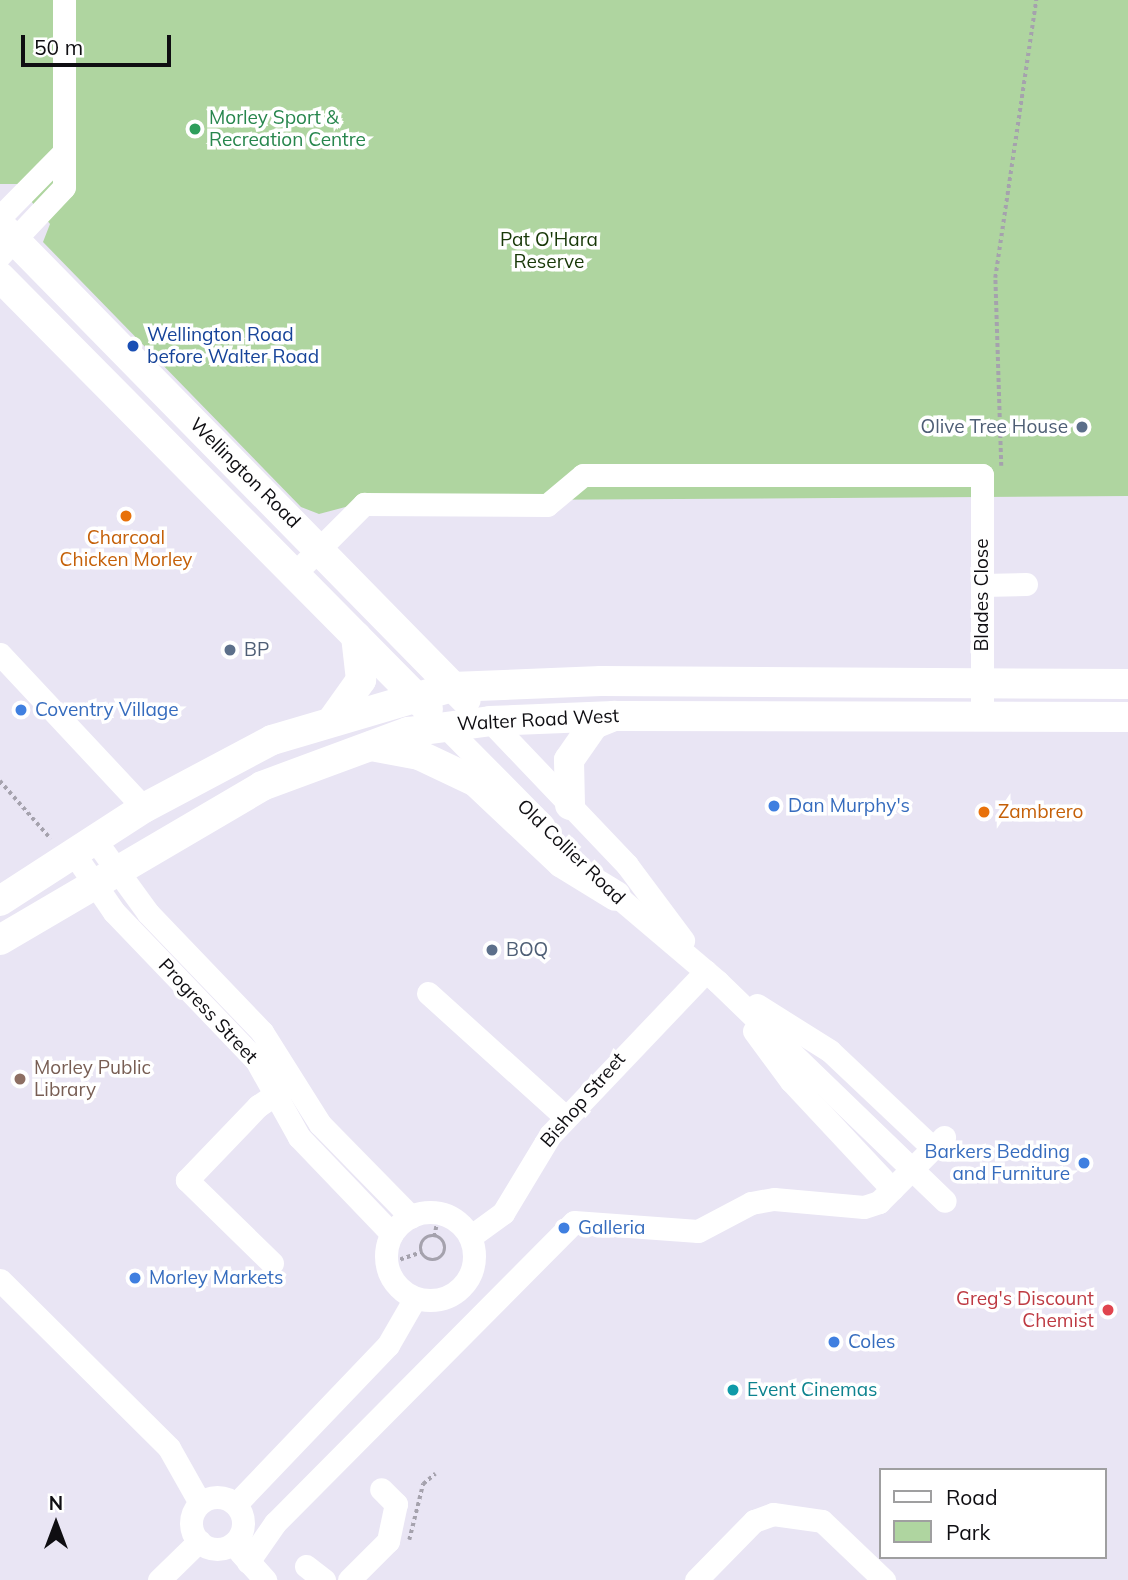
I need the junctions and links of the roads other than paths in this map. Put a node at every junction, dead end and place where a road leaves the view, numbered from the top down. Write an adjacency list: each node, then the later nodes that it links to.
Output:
1 (64, 0): 2 (street)
2 (62, 154): 3 (street); 3 (street)
3 (4, 234): 5 (main road, Wellington Road)
4 (0, 277): 6 (main road, Wellington Road)
5 (321, 548): 6 (street); 8 (street, Blades Close); 13 (main road, Wellington Road)
6 (295, 573): 9 (main road, Wellington Road)
7 (1026, 584): 8 (street)
8 (982, 585): 11 (street, Blades Close)
9 (356, 636): 14 (main road, Wellington Road); 18 (main road)
10 (0, 654): 23 (street)
11 (982, 681): 12 (main road, Walter Road West); 13 (main road, Walter Road West); 15 (street, Blades Close)
12 (1128, 684)
13 (452, 687): 14 (main road, Walter Road West); 19 (main road, Wellington Road)
14 (417, 698): 18 (main road, Walter Road West); 20 (main road, Wellington Road)
15 (982, 715): 16 (main road, Walter Road West); 17 (main road, Walter Road West)
16 (614, 716): 19 (main road, Walter Road West); 22 (main road)
17 (1128, 717)
18 (334, 718): 23 (main road, Walter Road West)
19 (490, 720): 20 (main road, Walter Road West); 22 (street, Old Collier Road)
20 (444, 726): 21 (main road, Walter Road West); 26 (street, Old Collier Road)
21 (366, 746): 25 (main road, Walter Road West); 26 (main road)
22 (570, 805): 29 (street, Old Collier Road)
23 (144, 808): 24 (main road, Walter Road West)
24 (75, 847): 25 (street, Progress Street); 27 (main road, Walter Road West)
25 (105, 876): 28 (main road, Walter Road West); 31 (street, Progress Street)
26 (616, 896): 29 (street, Old Collier Road)
27 (0, 901)
28 (0, 940)
29 (712, 976): 32 (street, Bishop Street); 33 (street); 33 (street); 34 (street, Old Collier Road)
30 (428, 993): 32 (street)
31 (286, 1087): 35 (street, Progress Street); 36 (street, Progress Street); 38 (street)
32 (565, 1117): 37 (street, Bishop Street)
33 (892, 1189): 46 (street)
34 (945, 1201)
35 (411, 1217): 36 (street); 37 (street)
36 (392, 1234): 40 (street)
37 (470, 1237): 40 (street)
38 (272, 1263)
39 (0, 1280): 42 (street)
40 (415, 1298): 43 (street)
41 (381, 1489): 49 (street)
42 (200, 1503): 43 (street); 44 (street)
43 (236, 1504): 45 (street)
44 (199, 1541): 45 (street); 47 (street)
45 (233, 1544): 46 (street)
46 (248, 1562): 48 (street)
47 (159, 1580)
48 (265, 1580)
49 (349, 1580)
50 (696, 1580): 51 (street)
51 (884, 1580)

